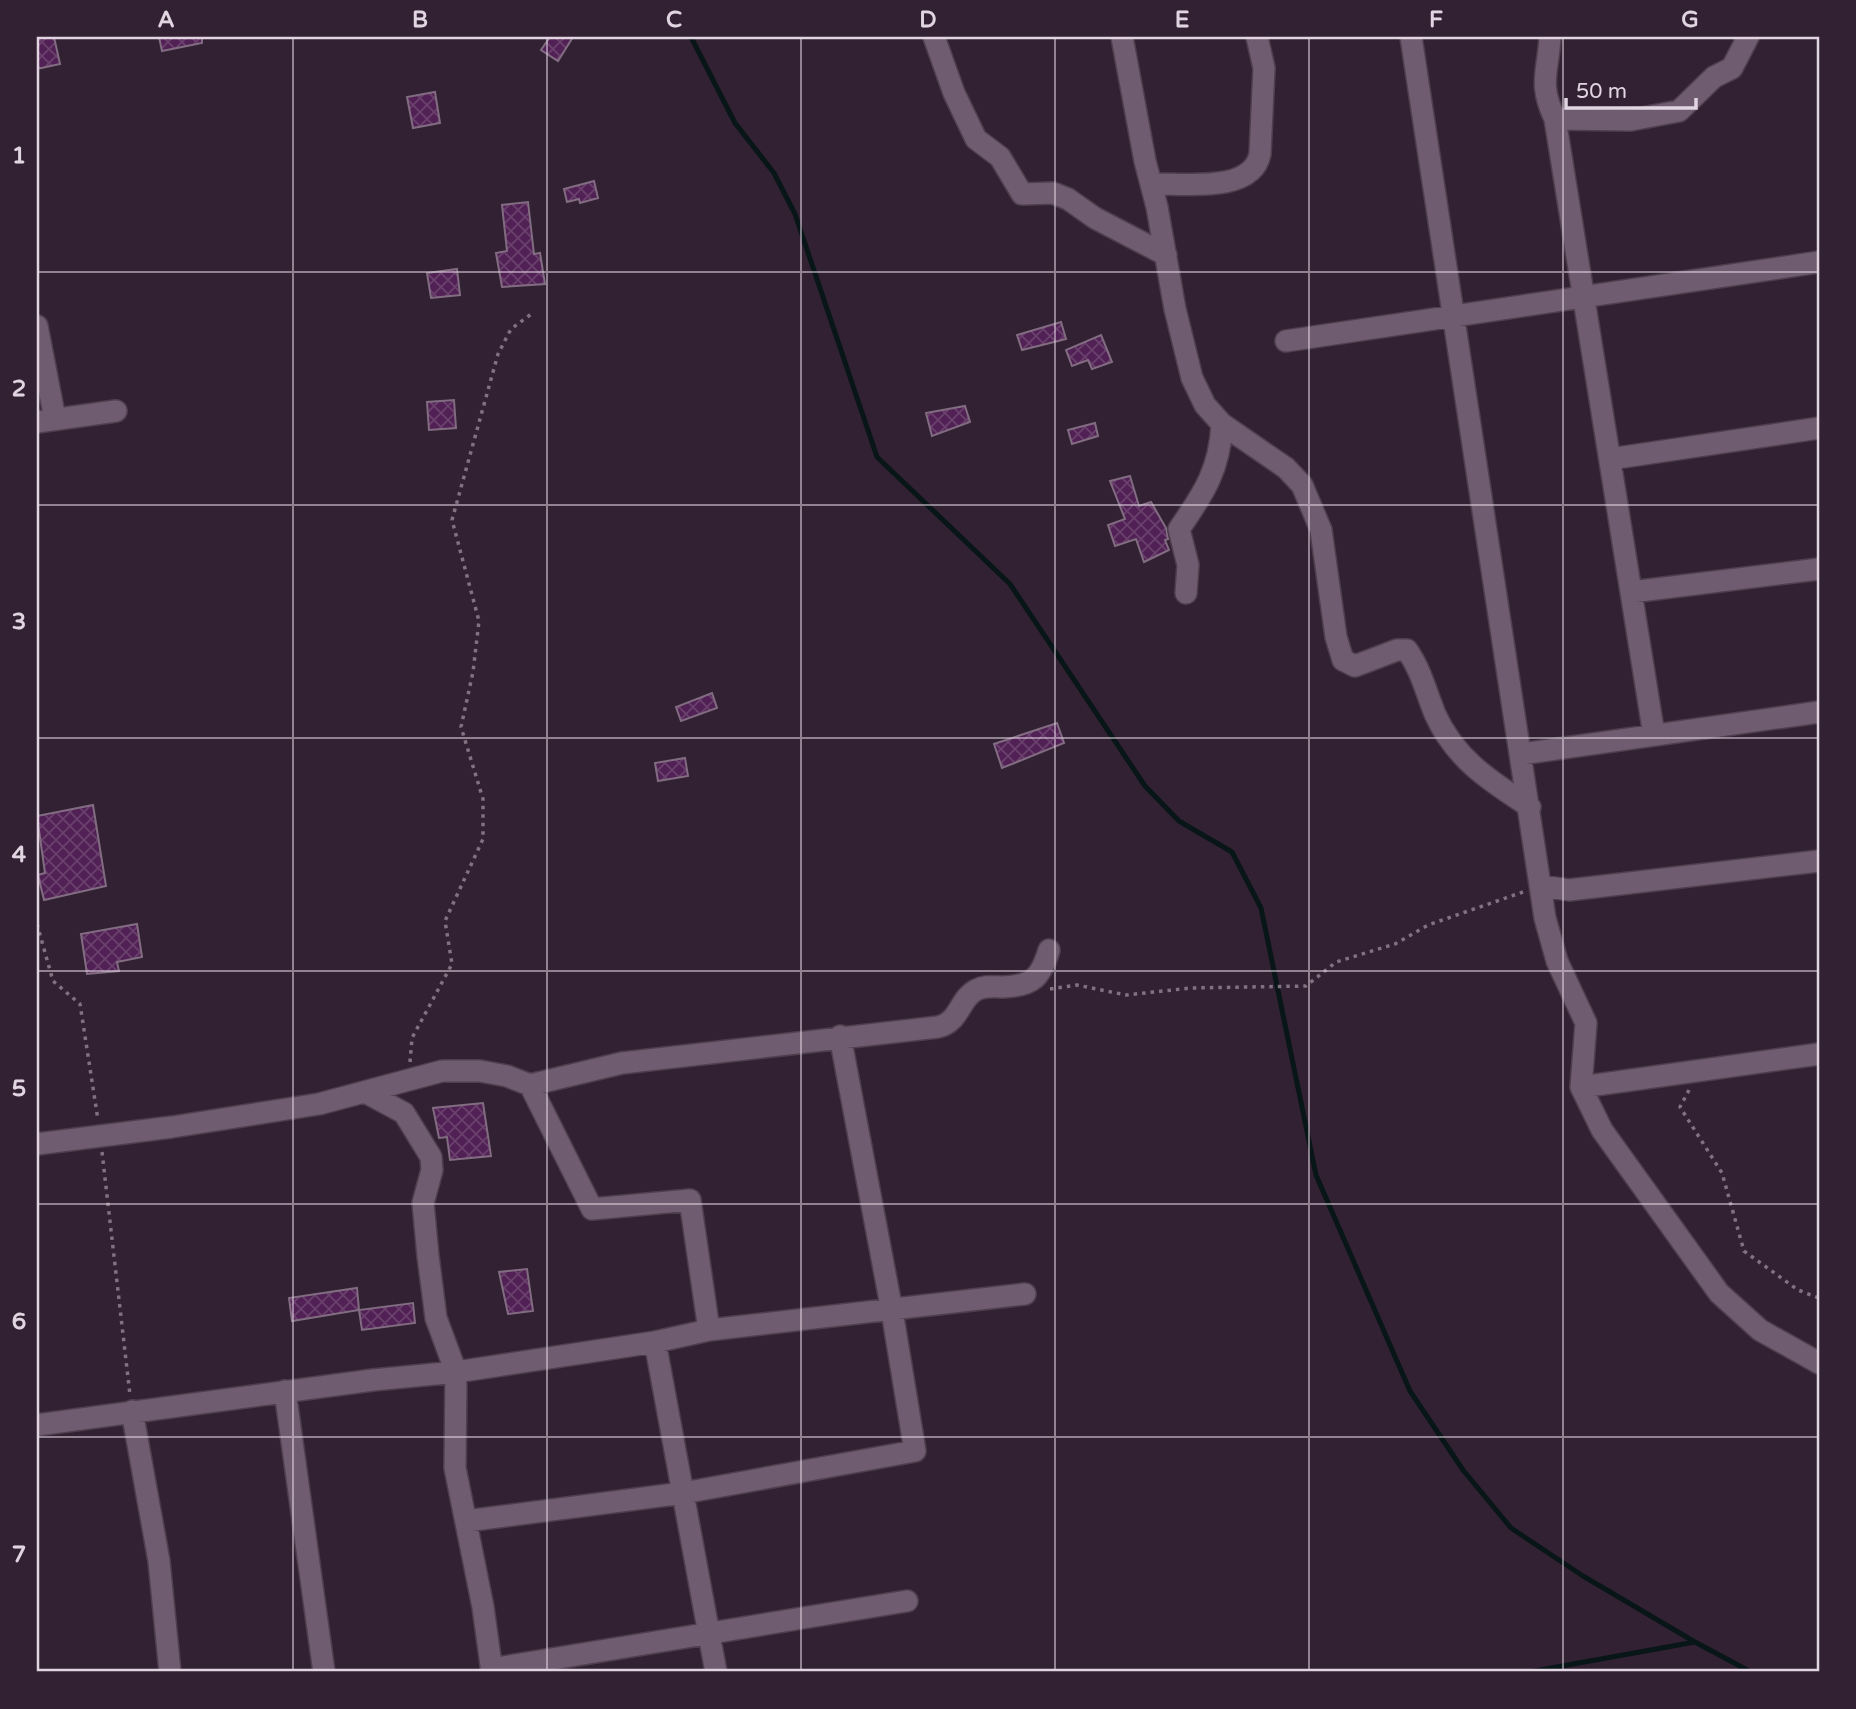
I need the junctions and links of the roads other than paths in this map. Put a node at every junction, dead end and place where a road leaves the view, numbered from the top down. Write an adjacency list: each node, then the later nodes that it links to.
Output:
1 (934, 37): 9 (street)
2 (1122, 37): 8 (street)
3 (1257, 37): 8 (street)
4 (1411, 37): 12 (street)
5 (1550, 37): 7 (street)
6 (1748, 37): 7 (street)
7 (1555, 119): 11 (street)
8 (1151, 184): 9 (street)
9 (1166, 255): 17 (street)
10 (1819, 262): 11 (street)
11 (1584, 296): 12 (street); 19 (street)
12 (1454, 316): 14 (street); 25 (street)
13 (37, 326): 16 (street)
14 (1286, 341)
15 (116, 411): 16 (street)
16 (46, 421)
17 (1222, 424): 22 (street); 26 (street)
18 (1819, 428): 19 (street)
19 (1610, 459): 21 (street)
20 (1819, 569): 21 (street)
21 (1631, 592): 24 (street)
22 (1186, 593)
23 (1819, 712): 24 (street)
24 (1654, 735): 25 (street)
25 (1521, 754): 26 (street)
26 (1530, 807): 28 (street)
27 (1819, 861): 28 (street)
28 (1542, 886): 33 (street)
29 (1049, 950): 30 (street)
30 (840, 1036): 32 (street); 37 (street)
31 (1819, 1054): 33 (street)
32 (530, 1085): 34 (street); 38 (street)
33 (1581, 1087): 40 (street)
34 (365, 1092): 35 (street); 41 (street)
35 (37, 1144)
36 (1025, 1294): 37 (street)
37 (892, 1311): 38 (street); 45 (street)
38 (709, 1330): 39 (street)
39 (654, 1342): 41 (street); 45 (street)
40 (1819, 1363)
41 (456, 1372): 42 (street); 46 (street)
42 (285, 1391): 43 (street); 51 (street)
43 (132, 1411): 44 (street); 50 (street)
44 (37, 1425)
45 (683, 1493): 46 (street); 48 (street)
46 (466, 1521): 49 (street)
47 (907, 1601): 48 (street)
48 (709, 1633): 49 (street); 52 (street)
49 (491, 1670)
50 (170, 1672)
51 (324, 1672)
52 (716, 1672)

